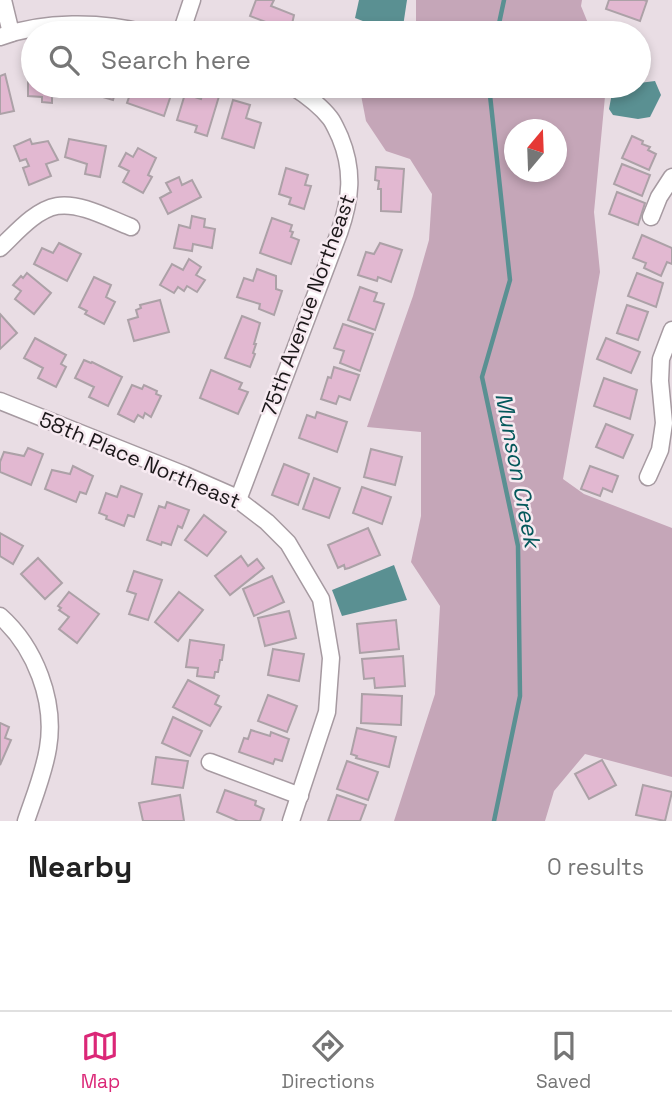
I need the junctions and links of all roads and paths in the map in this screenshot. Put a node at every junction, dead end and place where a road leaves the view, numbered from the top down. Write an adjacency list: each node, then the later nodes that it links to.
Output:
1 (3, 0): 4 (street)
2 (192, 0): 3 (street)
3 (185, 21)
4 (5, 35)
5 (309, 98): 14 (street, 75th Avenue Northeast)
6 (672, 177): 7 (street)
7 (651, 217)
8 (131, 227): 9 (street)
9 (0, 248)
10 (672, 330): 12 (street)
11 (0, 401): 14 (street, 58th Place Northeast)
12 (668, 424): 13 (street)
13 (648, 477)
14 (238, 500): 17 (street, 58th Place Northeast)
15 (0, 616): 18 (street)
16 (210, 762): 17 (street)
17 (300, 796): 19 (street, 58th Place Northeast)
18 (26, 821)
19 (291, 821)

